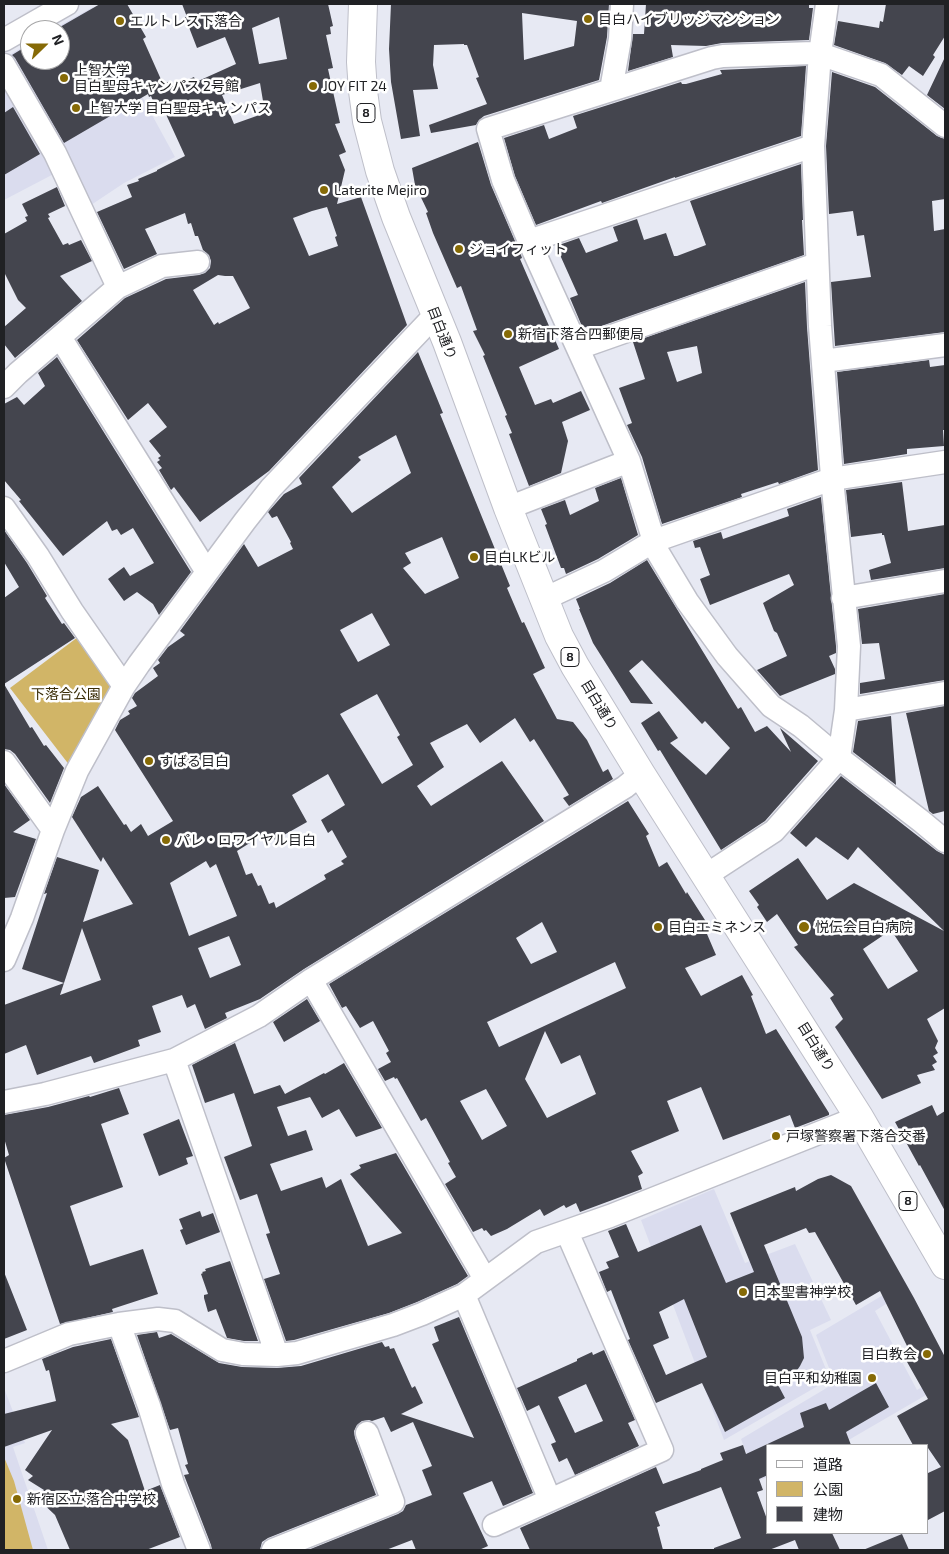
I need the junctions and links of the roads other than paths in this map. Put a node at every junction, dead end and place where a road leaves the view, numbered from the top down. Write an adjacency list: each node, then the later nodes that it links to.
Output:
1 (67, 4): 5 (street)
2 (362, 4): 15 (main road, 目白通り / 8)
3 (622, 4): 8 (street)
4 (827, 4): 6 (street)
5 (4, 40)
6 (820, 54): 8 (street); 9 (street); 10 (street)
7 (4, 65): 14 (street)
8 (611, 90): 11 (street)
9 (945, 126)
10 (813, 146): 11 (street); 13 (street)
11 (528, 241): 18 (street)
12 (198, 262): 14 (street)
13 (817, 264): 18 (street); 19 (street)
14 (118, 287): 16 (street)
15 (435, 315): 25 (main road, 目白通り / 8); 27 (street)
16 (60, 337): 20 (street); 27 (street)
17 (945, 345): 19 (street)
18 (578, 348): 21 (street)
19 (823, 361): 23 (street)
20 (4, 387)
21 (629, 461): 25 (street); 26 (street)
22 (945, 462): 23 (street)
23 (832, 479): 26 (street); 29 (street)
24 (4, 508): 31 (street)
25 (508, 508): 30 (main road, 目白通り / 8)
26 (654, 541): 30 (street); 34 (street)
27 (207, 572): 31 (street)
28 (945, 582): 29 (street)
29 (843, 598): 33 (street)
30 (544, 599): 36 (main road, 目白通り / 8)
31 (124, 686): 37 (street)
32 (945, 693): 33 (street)
33 (846, 710): 34 (street)
34 (839, 758): 38 (street); 39 (street)
35 (4, 762): 37 (street)
36 (641, 774): 39 (main road, 目白通り / 8); 41 (street)
37 (53, 830): 40 (street)
38 (945, 841)
39 (705, 876): 44 (main road, 目白通り / 8)
40 (4, 960)
41 (310, 980): 42 (street); 47 (street)
42 (174, 1060): 43 (street); 50 (street)
43 (4, 1102)
44 (859, 1117): 45 (street); 46 (main road, 目白通り / 8)
45 (568, 1232): 47 (street); 53 (street)
46 (945, 1265)
47 (485, 1280): 48 (street)
48 (464, 1295): 50 (street); 53 (street)
49 (119, 1324): 50 (street); 51 (street); 55 (street)
50 (277, 1355)
51 (4, 1361)
52 (367, 1432): 56 (street)
53 (550, 1500): 54 (street)
54 (494, 1524)
55 (199, 1550)
56 (273, 1550)

